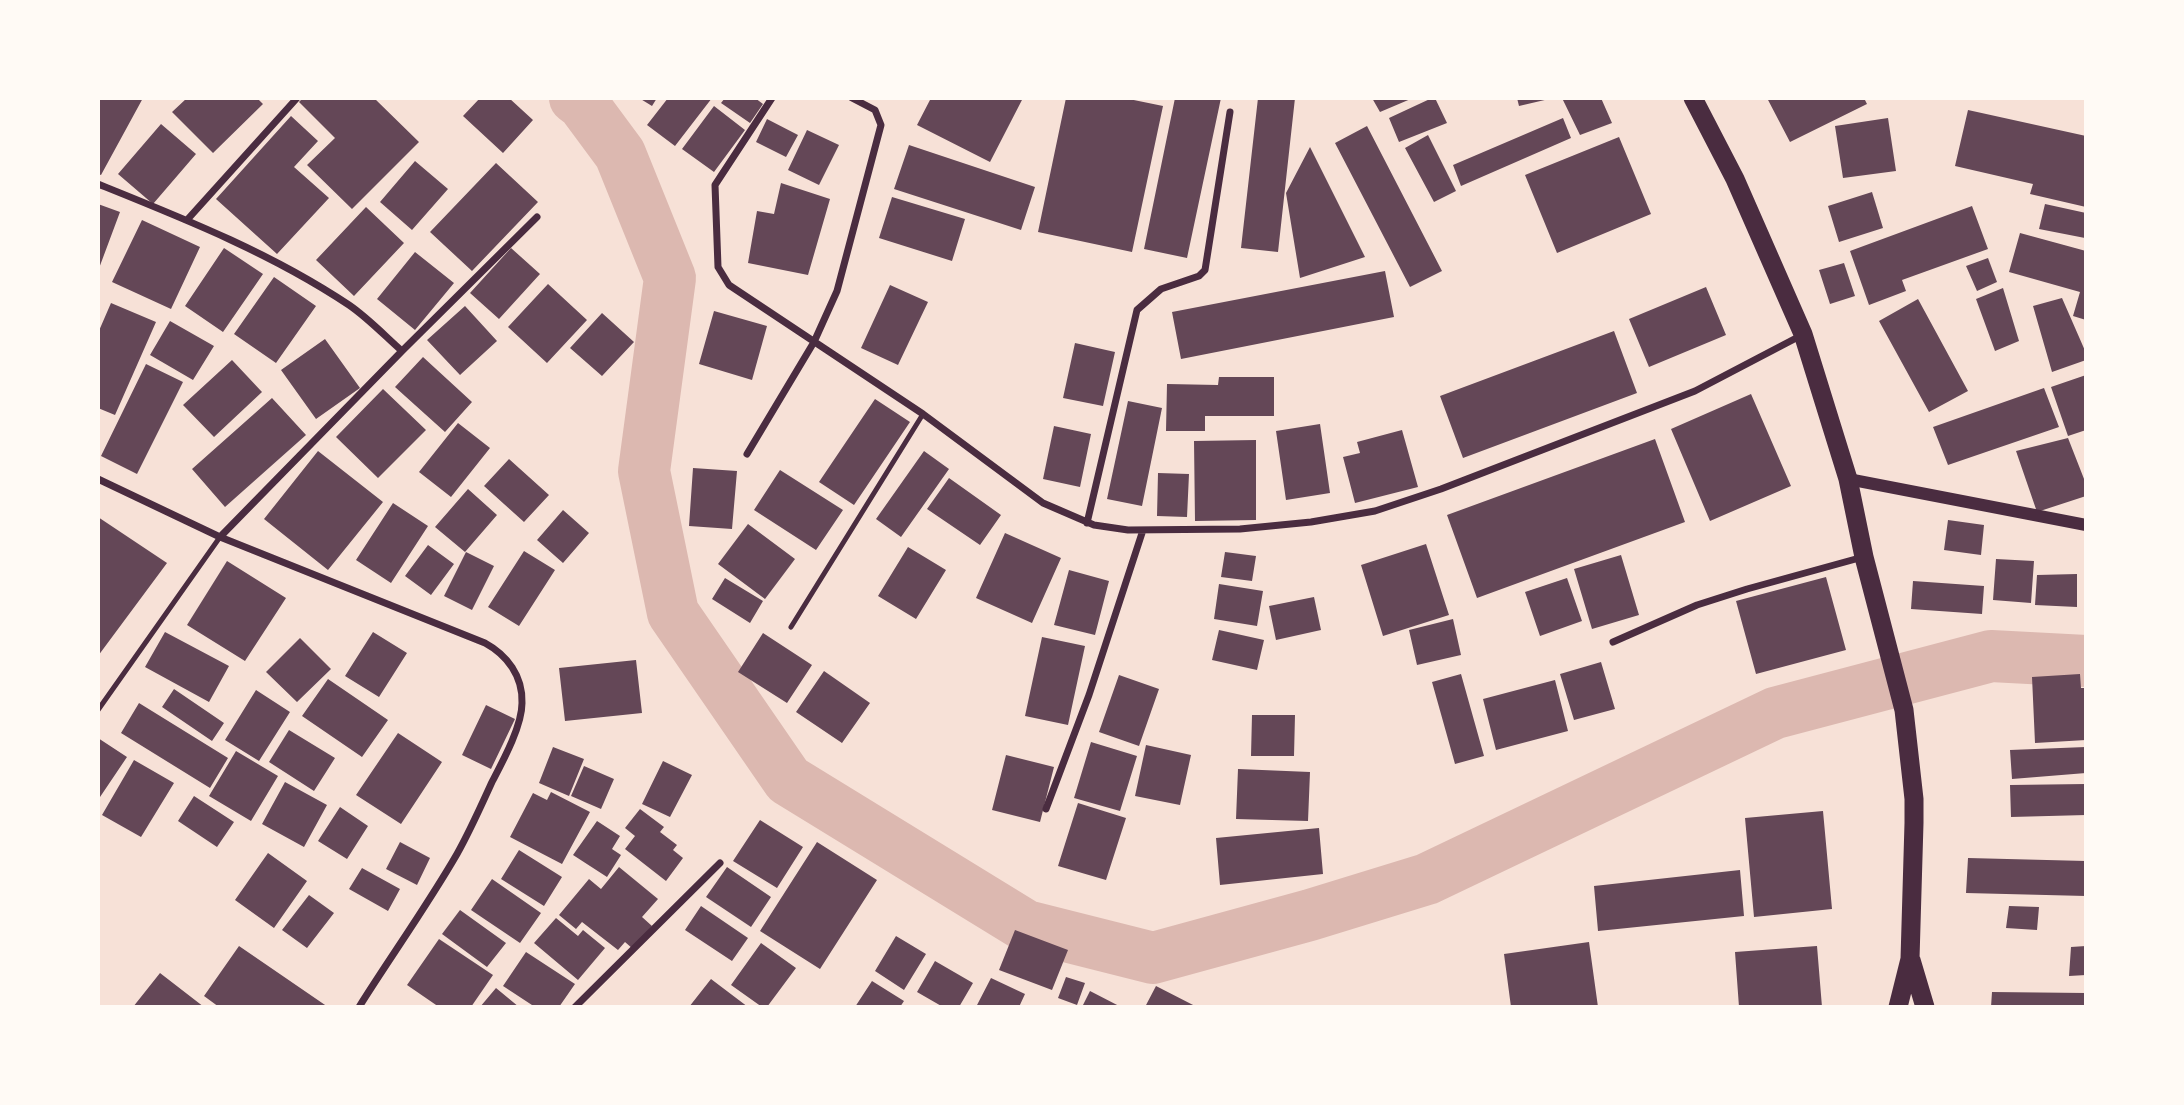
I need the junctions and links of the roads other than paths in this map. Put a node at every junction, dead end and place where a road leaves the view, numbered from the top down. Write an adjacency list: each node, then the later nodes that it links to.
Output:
1 (297, 98): 8 (street)
2 (772, 98): 10 (street)
3 (852, 98): 10 (street)
4 (1693, 98): 9 (highway)
5 (1230, 112): 16 (street)
6 (98, 184): 8 (street)
7 (537, 217): 11 (street)
8 (187, 220): 11 (street)
9 (1803, 334): 15 (highway); 18 (street)
10 (814, 342): 12 (street); 13 (street)
11 (402, 351): 19 (street)
12 (923, 414): 16 (street); 21 (lane)
13 (747, 454)
14 (98, 479): 19 (street)
15 (1848, 479): 17 (street); 20 (highway)
16 (1087, 523): 18 (street)
17 (2086, 525)
18 (1143, 530): 24 (street)
19 (220, 537): 23 (lane); 27 (street)
20 (1864, 557): 22 (street); 26 (highway)
21 (791, 627)
22 (1613, 642)
23 (98, 709)
24 (1046, 809)
25 (720, 863): 28 (street)
26 (1910, 959): 29 (highway); 30 (highway)
27 (359, 1007)
28 (575, 1007)
29 (1898, 1007)
30 (1925, 1007)

